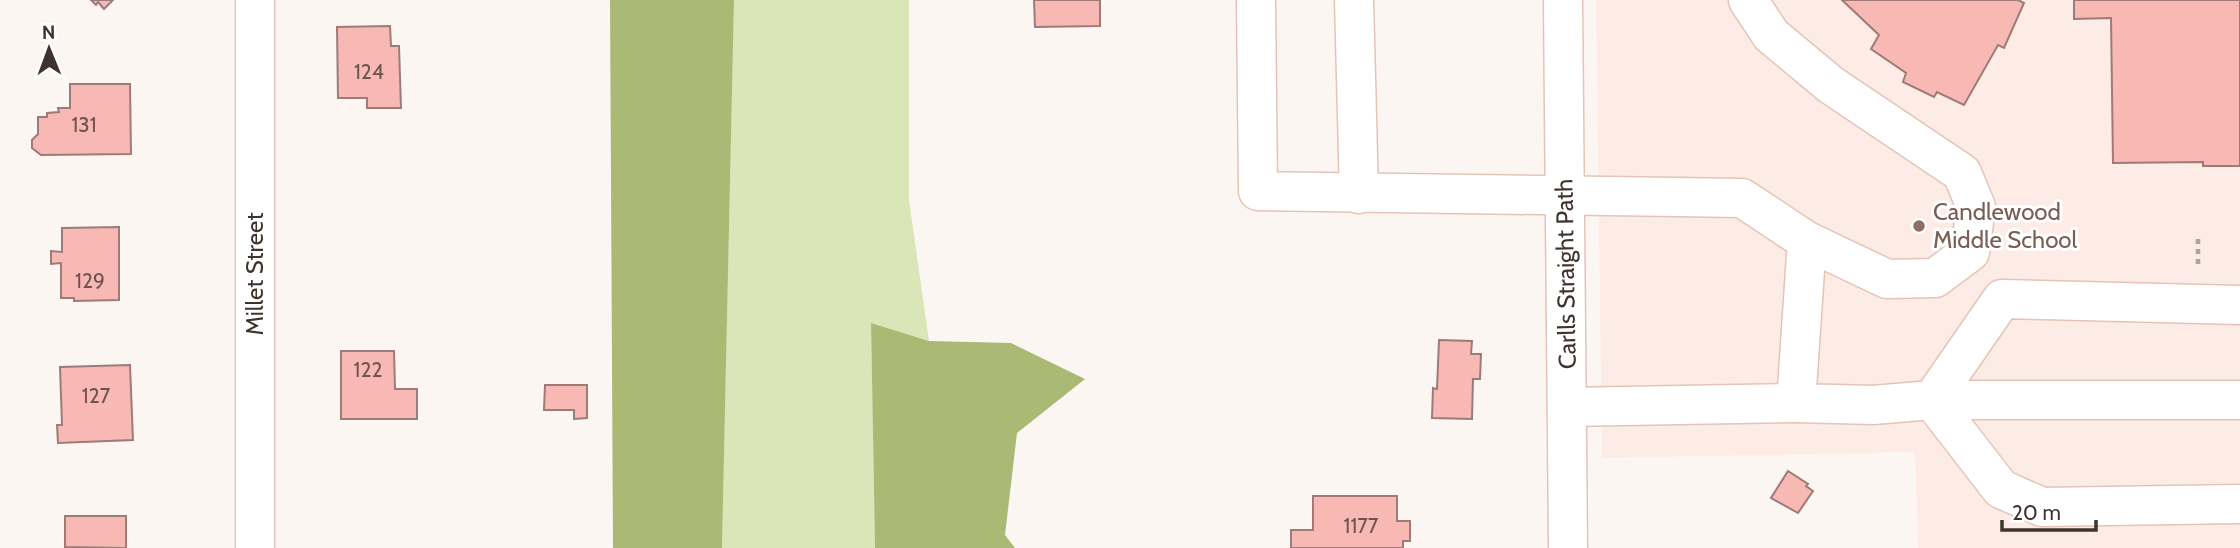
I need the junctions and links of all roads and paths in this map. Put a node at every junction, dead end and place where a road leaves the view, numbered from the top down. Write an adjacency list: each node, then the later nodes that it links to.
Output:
1 (255, 0): 17 (street, Millet Street)
2 (1256, 0): 6 (street)
3 (1354, 0): 6 (street)
4 (1563, 0): 7 (street, Carlls Straight Path)
5 (1748, 0): 9 (street)
6 (1359, 194): 7 (street)
7 (1565, 196): 9 (street); 15 (street, Carlls Straight Path)
8 (2197, 239): 10 (path)
9 (1808, 241): 14 (street)
10 (2198, 272)
11 (2240, 305): 12 (street)
12 (1932, 400): 13 (street); 14 (street); 16 (street)
13 (2240, 400)
14 (1796, 403): 15 (street)
15 (1567, 407): 18 (street, Carlls Straight Path)
16 (2240, 504)
17 (255, 548)
18 (1569, 548)

